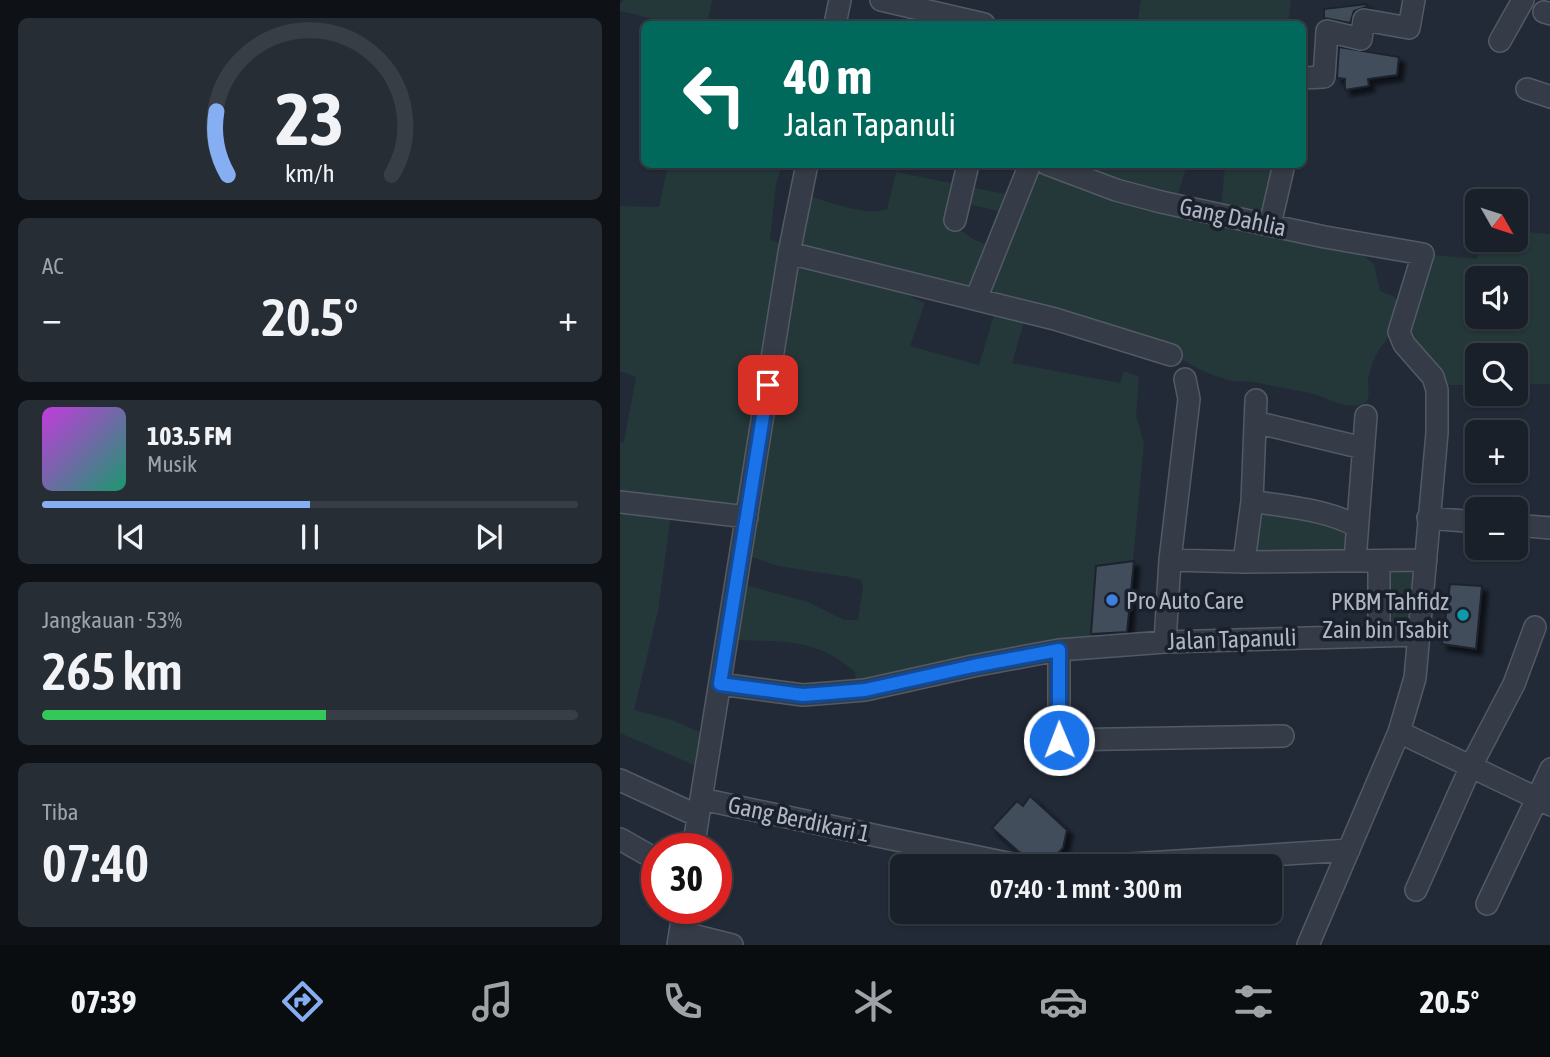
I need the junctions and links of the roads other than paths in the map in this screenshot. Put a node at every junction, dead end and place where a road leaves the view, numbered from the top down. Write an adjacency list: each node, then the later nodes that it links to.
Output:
1 (840, 0): 5 (street)
2 (881, 0): 6 (street)
3 (1414, 0): 8 (street)
4 (1523, 0): 7 (street)
5 (836, 21)
6 (971, 21)
7 (1500, 41)
8 (1306, 78)
9 (1527, 89): 10 (street)
10 (1550, 97)
11 (806, 168): 18 (street)
12 (967, 168): 16 (street)
13 (1028, 168): 19 (street)
14 (1058, 168): 17 (street, Gang Dahlia)
15 (1283, 168): 17 (street)
16 (955, 220)
17 (1270, 225): 29 (street, Gang Dahlia)
18 (789, 253): 19 (street); 28 (street)
19 (976, 299): 20 (street)
20 (1171, 355)
21 (1185, 379): 34 (street)
22 (1256, 400): 24 (street)
23 (1366, 416): 25 (street)
24 (1255, 422): 25 (street); 26 (street)
25 (1363, 448): 31 (street)
26 (1252, 501): 31 (street); 37 (street)
27 (620, 502): 28 (street)
28 (747, 517): 44 (street)
29 (1428, 518): 30 (street); 36 (street)
30 (1465, 521)
31 (1356, 526): 35 (street)
32 (1528, 526): 33 (street)
33 (1550, 527)
34 (1170, 560): 37 (street); 42 (street)
35 (1355, 561): 37 (street); 38 (street)
36 (1426, 561): 38 (street); 41 (street)
37 (1244, 562)
38 (1379, 563): 40 (street)
39 (1535, 627): 47 (street)
40 (1379, 635): 41 (street, Jalan Tapanuli); 42 (street, Jalan Tapanuli)
41 (1418, 635): 45 (street)
42 (1165, 642): 43 (street, Jalan Tapanuli)
43 (1059, 650): 44 (street, Jalan Tapanuli); 46 (street)
44 (720, 684): 51 (street)
45 (1399, 732): 47 (street); 54 (street)
46 (1283, 736)
47 (1471, 766): 50 (street); 58 (street)
48 (1550, 768): 50 (street)
49 (620, 780): 51 (street, Gang Berdikari 1)
50 (1543, 801): 59 (street)
51 (699, 807): 52 (street); 56 (street, Gang Berdikari 1)
52 (695, 833)
53 (620, 839): 55 (street)
54 (1349, 850): 57 (street); 62 (street)
55 (641, 851)
56 (956, 854)
57 (1282, 854)
58 (1416, 890)
59 (1487, 904)
60 (679, 939): 61 (street)
61 (732, 945)
62 (1308, 945)

